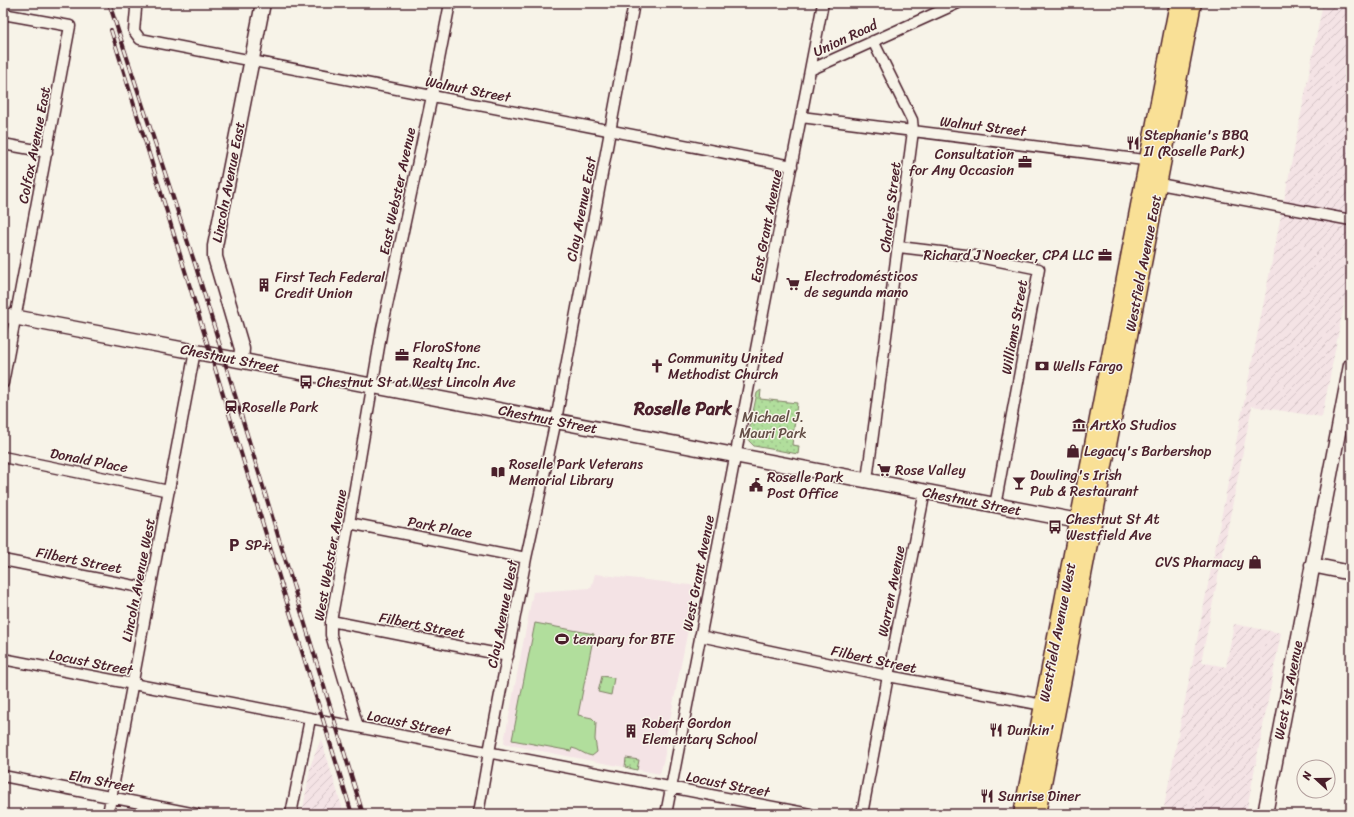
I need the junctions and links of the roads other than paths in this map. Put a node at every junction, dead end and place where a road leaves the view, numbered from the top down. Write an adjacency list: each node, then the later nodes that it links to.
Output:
1 (134, 3): 11 (street, Walnut Street)
2 (263, 3): 11 (street, Lincoln Avenue East)
3 (450, 3): 13 (street, East Webster Avenue)
4 (634, 3): 15 (street, Clay Avenue East)
5 (823, 3): 12 (street, East Grant Avenue)
6 (958, 3): 10 (street, Union Road)
7 (1178, 3): 19 (main road, Westfield Avenue East)
8 (1193, 3): 19 (main road, Westfield Avenue East)
9 (3, 14): 18 (street, Colfax Avenue East)
10 (873, 41): 12 (street, Union Road); 16 (street, Charles Street)
11 (252, 61): 13 (street, Walnut Street); 26 (street, Lincoln Avenue East)
12 (810, 70): 14 (street, East Grant Avenue)
13 (432, 96): 15 (street, Walnut Street); 29 (street, East Webster Avenue)
14 (801, 117): 16 (street, Walnut Street); 20 (street, East Grant Avenue)
15 (610, 130): 20 (street, Walnut Street); 30 (street, Clay Avenue East)
16 (913, 131): 19 (street, Walnut Street); 23 (street, Charles Street)
17 (3, 144): 18 (street)
18 (47, 152): 24 (street, Colfax Avenue East)
19 (1155, 162): 21 (main road, Westfield Avenue East)
20 (792, 166): 31 (street, East Grant Avenue)
21 (1151, 183): 22 (street); 37 (main road, Westfield Avenue East)
22 (1351, 220)
23 (899, 247): 33 (street, Charles Street); 36 (street, Williams Street)
24 (10, 316): 25 (street, Chestnut Street); 28 (street, Colfax Avenue East)
25 (194, 351): 26 (street, Chestnut Street); 34 (street, Lincoln Avenue West)
26 (240, 360): 29 (street, Chestnut Street)
27 (1351, 365): 41 (street, West 1st Avenue)
28 (3, 383)
29 (373, 386): 30 (street, Chestnut Street); 38 (street, West Webster Avenue)
30 (556, 420): 31 (street, Chestnut Street); 39 (street, Clay Avenue West)
31 (735, 455): 33 (street, Chestnut Street); 45 (street, West Grant Avenue)
32 (3, 457): 34 (street, Donald Place)
33 (867, 480): 35 (street, Chestnut Street)
34 (169, 491): 43 (street, Lincoln Avenue West)
35 (925, 491): 36 (street, Chestnut Street); 48 (street, Warren Avenue)
36 (995, 506): 37 (street, Chestnut Street)
37 (1086, 522): 50 (main road, Westfield Avenue West); 66 (main road, Westfield Avenue West)
38 (349, 524): 39 (street, Park Place); 44 (street, West Webster Avenue)
39 (526, 558): 46 (street, Clay Avenue West)
40 (3, 560): 43 (street, Filbert Street)
41 (1312, 565): 42 (street); 67 (street, West 1st Avenue)
42 (1351, 573)
43 (150, 589): 49 (street, Lincoln Avenue West)
44 (331, 621): 46 (street, Filbert Street); 52 (street, West Webster Avenue)
45 (700, 636): 48 (street, Filbert Street); 55 (street, West Grant Avenue)
46 (508, 656): 53 (street, Clay Avenue West)
47 (3, 659): 49 (street, Locust Street)
48 (888, 676): 50 (street, Filbert Street); 64 (street, Warren Avenue)
49 (132, 684): 51 (street, Locust Street); 56 (street, Lincoln Avenue West)
50 (1043, 705): 65 (main road, Westfield Avenue West)
51 (310, 719): 52 (street, Locust Street); 60 (street)
52 (358, 727): 53 (street, Locust Street)
53 (489, 752): 55 (street, Locust Street); 61 (street, Clay Avenue West)
54 (3, 776): 56 (street, Elm Street)
55 (671, 787): 57 (street, Locust Street); 62 (street, West Grant Avenue)
56 (111, 798): 58 (street, Lincoln Avenue West); 59 (street, Elm Street)
57 (765, 810): 63 (street, Locust Street)
58 (108, 814)
59 (196, 814)
60 (291, 814)
61 (478, 814)
62 (666, 814)
63 (810, 814)
64 (862, 814)
65 (1022, 814)
66 (1037, 814)
67 (1265, 814)

